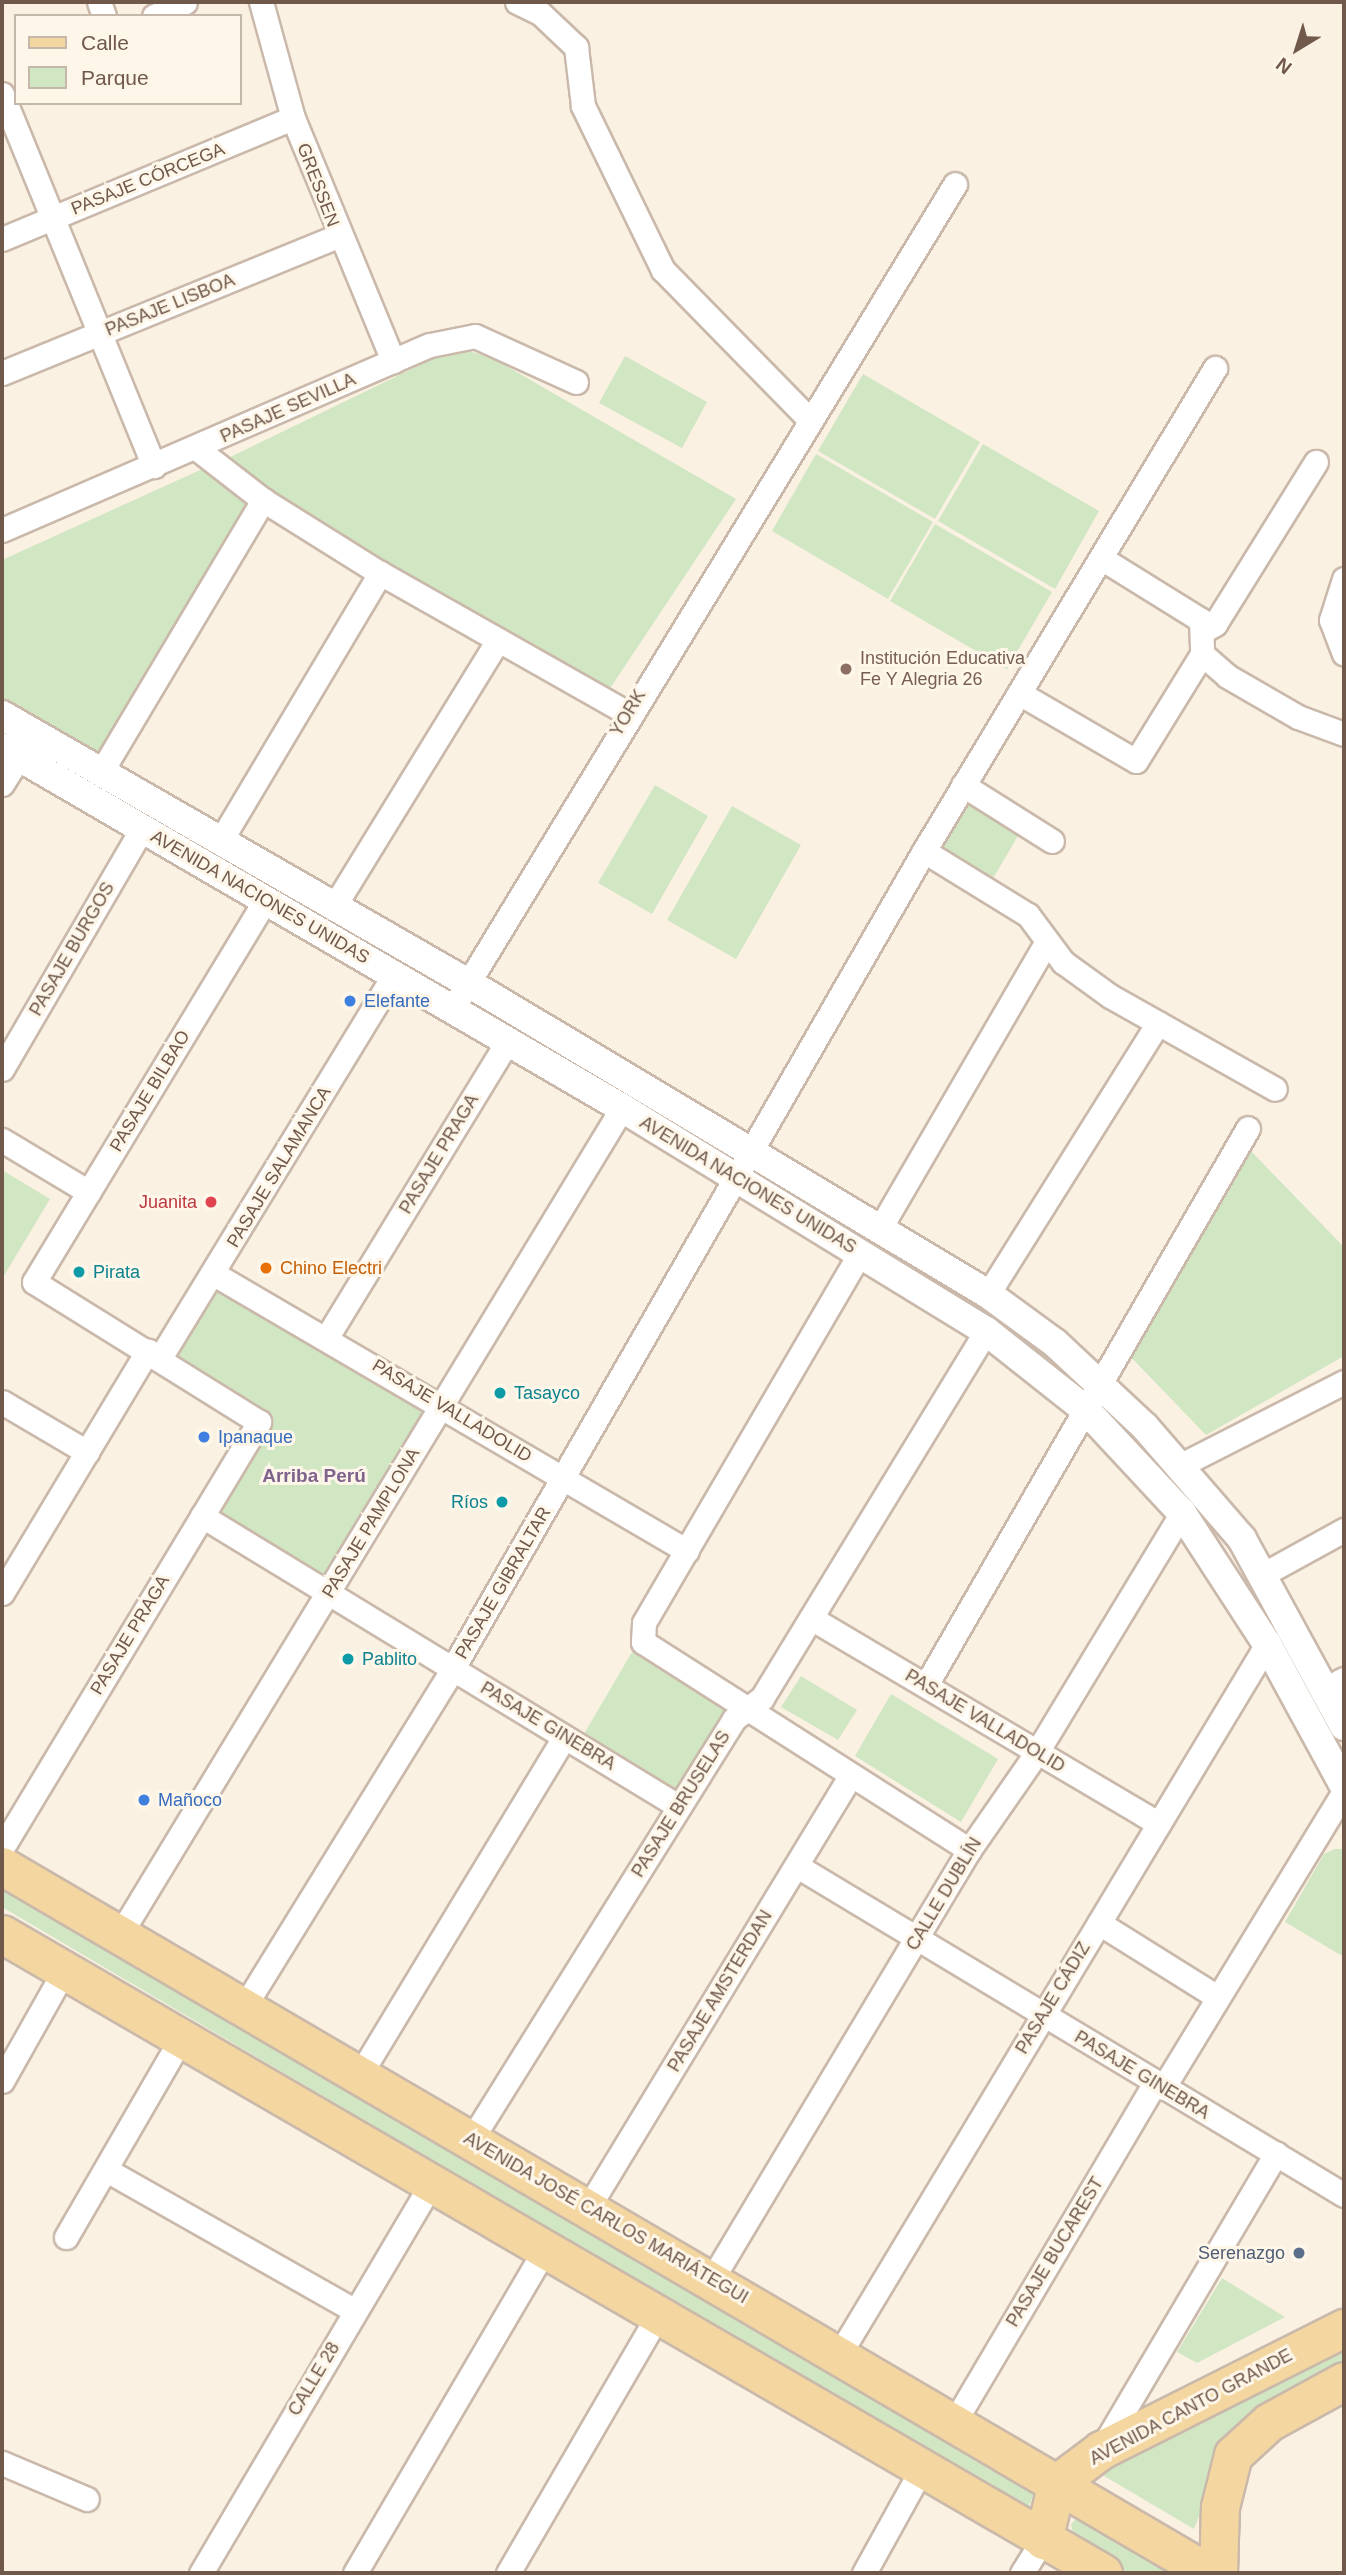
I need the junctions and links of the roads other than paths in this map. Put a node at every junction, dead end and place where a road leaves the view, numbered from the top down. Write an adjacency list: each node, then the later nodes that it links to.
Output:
1 (186, 2): 4 (street)
2 (261, 2): 6 (street, GRESSEN)
3 (517, 2): 16 (street)
4 (159, 14)
5 (2, 91): 8 (street)
6 (293, 118): 8 (street, PASAJE CÓRCEGA); 9 (street, GRESSEN)
7 (955, 184): 16 (street, YORK)
8 (52, 218): 10 (street, PASAJE CÓRCEGA); 11 (street)
9 (338, 236): 11 (street, PASAJE LISBOA); 12 (street, GRESSEN)
10 (2, 239)
11 (99, 334): 14 (street, PASAJE LISBOA); 19 (street)
12 (393, 361): 15 (street, PASAJE SEVILLA); 17 (street, PASAJE SEVILLA)
13 (1214, 368): 22 (street, PASAJE GIBRALTAR)
14 (2, 373)
15 (576, 382)
16 (809, 419): 30 (street, YORK)
17 (195, 448): 19 (street, PASAJE SEVILLA); 20 (street)
18 (1316, 462): 25 (street)
19 (154, 466): 21 (street, PASAJE SEVILLA)
20 (263, 500): 23 (street); 34 (street)
21 (2, 530)
22 (1101, 558): 25 (street); 29 (street, PASAJE GIBRALTAR)
23 (380, 573): 26 (street); 38 (street)
24 (1344, 579): 28 (street)
25 (1205, 629): 27 (street)
26 (498, 640): 30 (street); 42 (street)
27 (1202, 654): 29 (street); 32 (street)
28 (1344, 654)
29 (1019, 692): 36 (street, PASAJE GIBRALTAR)
30 (627, 713): 45 (street, YORK)
31 (2, 715): 34 (street, AVENIDA NACIONES UNIDAS)
32 (1344, 734)
33 (10, 752): 35 (street); 37 (street, AVENIDA NACIONES UNIDAS)
34 (102, 772): 38 (street, AVENIDA NACIONES UNIDAS)
35 (2, 784)
36 (963, 785): 39 (street); 40 (street, PASAJE GIBRALTAR)
37 (142, 828): 41 (street, AVENIDA NACIONES UNIDAS); 49 (street, PASAJE BURGOS)
38 (221, 840): 42 (street, AVENIDA NACIONES UNIDAS)
39 (1052, 841)
40 (924, 851): 43 (street); 54 (street, PASAJE GIBRALTAR)
41 (265, 900): 44 (street, AVENIDA NACIONES UNIDAS); 56 (street, PASAJE BILBAO)
42 (335, 905): 45 (street, AVENIDA NACIONES UNIDAS)
43 (1047, 941): 47 (street); 57 (street)
44 (394, 974): 46 (street, AVENIDA NACIONES UNIDAS); 59 (street, PASAJE SALAMANCA)
45 (468, 983): 46 (street, YORK); 54 (street, AVENIDA NACIONES UNIDAS)
46 (452, 1009): 48 (street, AVENIDA NACIONES UNIDAS)
47 (1158, 1023): 50 (street); 60 (street)
48 (507, 1042): 51 (street, AVENIDA NACIONES UNIDAS); 62 (street, PASAJE PRAGA)
49 (2, 1069)
50 (1275, 1089)
51 (622, 1108): 55 (street, AVENIDA NACIONES UNIDAS); 67 (street, PASAJE PAMPLONA)
52 (1248, 1128): 64 (street)
53 (2, 1140): 56 (street)
54 (750, 1152): 55 (street, PASAJE GIBRALTAR); 57 (street, AVENIDA NACIONES UNIDAS)
55 (737, 1177): 58 (street, AVENIDA NACIONES UNIDAS); 71 (street, PASAJE GIBRALTAR)
56 (89, 1192): 63 (street, PASAJE BILBAO)
57 (879, 1230): 60 (street, AVENIDA NACIONES UNIDAS)
58 (860, 1253): 61 (street, AVENIDA NACIONES UNIDAS); 75 (street)
59 (214, 1274): 62 (street, PASAJE VALLADOLID); 63 (street, PASAJE SALAMANCA)
60 (988, 1294): 64 (street, AVENIDA NACIONES UNIDAS)
61 (986, 1331): 68 (street, AVENIDA NACIONES UNIDAS); 79 (street, PASAJE BRUSELAS)
62 (327, 1337): 67 (street, PASAJE VALLADOLID)
63 (154, 1354): 69 (street, PASAJE SALAMANCA); 73 (street, PASAJE PRAGA)
64 (1098, 1378): 68 (street); 70 (street, AVENIDA NACIONES UNIDAS)
65 (1344, 1382): 70 (street)
66 (2, 1402): 69 (street)
67 (442, 1405): 71 (street, PASAJE VALLADOLID); 78 (street, PASAJE PAMPLONA)
68 (1086, 1410): 72 (street, AVENIDA NACIONES UNIDAS); 83 (street)
69 (87, 1452): 77 (street, PASAJE SALAMANCA)
70 (1181, 1465): 76 (street, AVENIDA NACIONES UNIDAS)
71 (565, 1478): 75 (street, PASAJE VALLADOLID); 81 (street, PASAJE GIBRALTAR)
72 (1182, 1513): 80 (street, AVENIDA NACIONES UNIDAS); 87 (street, CALLE DUBLÍN)
73 (202, 1516): 78 (street, PASAJE GINEBRA); 93 (street, PASAJE PRAGA)
74 (1344, 1530): 76 (street)
75 (687, 1551): 84 (street)
76 (1262, 1575): 82 (street, AVENIDA NACIONES UNIDAS)
77 (2, 1593)
78 (327, 1597): 81 (street, PASAJE GINEBRA); 99 (street, PASAJE PAMPLONA)
79 (811, 1618): 83 (street, PASAJE VALLADOLID); 84 (street, PASAJE BRUSELAS)
80 (1267, 1644): 89 (street, AVENIDA NACIONES UNIDAS); 92 (street, PASAJE CÁDIZ)
81 (453, 1668): 86 (street, PASAJE GINEBRA); 103 (street, PASAJE GIBRALTAR)
82 (1335, 1684): 85 (street, AVENIDA NACIONES UNIDAS)
83 (926, 1685): 87 (street, PASAJE VALLADOLID)
84 (746, 1710): 88 (street); 91 (street, PASAJE BRUSELAS)
85 (1344, 1726)
86 (564, 1737): 91 (street, PASAJE GINEBRA); 106 (street)
87 (1037, 1752): 92 (street, PASAJE VALLADOLID); 94 (street, CALLE DUBLÍN)
88 (851, 1775): 94 (street); 96 (street, PASAJE AMSTERDAN)
89 (1344, 1786)
90 (1344, 1792): 102 (street, PASAJE BUCAREST)
91 (678, 1806): 109 (street, PASAJE BRUSELAS)
92 (1159, 1824): 97 (street, PASAJE CÁDIZ)
93 (2, 1847)
94 (969, 1850): 100 (street, CALLE DUBLÍN)
95 (2, 1866): 99 (main road, AVENIDA JOSÉ CARLOS MARIÁTEGUI)
96 (797, 1866): 100 (street, PASAJE GINEBRA); 114 (street, PASAJE AMSTERDAN)
97 (1099, 1923): 102 (street); 104 (street, PASAJE CÁDIZ)
98 (2, 1934): 101 (main road)
99 (119, 1936): 103 (main road, AVENIDA JOSÉ CARLOS MARIÁTEGUI)
100 (916, 1938): 104 (street, PASAJE GINEBRA); 117 (street, CALLE DUBLÍN)
101 (64, 1971): 105 (main road); 107 (street)
102 (1216, 1996): 108 (street, PASAJE BUCAREST)
103 (244, 2007): 106 (main road, AVENIDA JOSÉ CARLOS MARIÁTEGUI)
104 (1043, 2015): 108 (street, PASAJE GINEBRA); 121 (street, PASAJE CÁDIZ)
105 (179, 2042): 111 (street); 112 (main road)
106 (359, 2076): 109 (main road, AVENIDA JOSÉ CARLOS MARIÁTEGUI)
107 (2, 2081)
108 (1159, 2086): 110 (street, PASAJE GINEBRA); 123 (street, PASAJE BUCAREST)
109 (471, 2140): 114 (main road, AVENIDA JOSÉ CARLOS MARIÁTEGUI)
110 (1276, 2153): 113 (street, PASAJE GINEBRA); 124 (street)
111 (108, 2171): 115 (street); 118 (street)
112 (430, 2186): 116 (main road); 118 (street, CALLE 28)
113 (1344, 2195)
114 (589, 2206): 117 (main road, AVENIDA JOSÉ CARLOS MARIÁTEGUI)
115 (66, 2237)
116 (543, 2252): 119 (main road); 131 (street)
117 (712, 2279): 121 (main road, AVENIDA JOSÉ CARLOS MARIÁTEGUI)
118 (355, 2311): 130 (street, CALLE 28)
119 (656, 2319): 126 (main road); 132 (street)
120 (1344, 2328): 124 (main road, AVENIDA CANTO GRANDE)
121 (839, 2353): 123 (main road, AVENIDA JOSÉ CARLOS MARIÁTEGUI)
122 (1344, 2381): 137 (main road)
123 (955, 2421): 127 (main road, AVENIDA JOSÉ CARLOS MARIÁTEGUI)
124 (1101, 2450): 127 (main road, AVENIDA CANTO GRANDE)
125 (2, 2463): 128 (street)
126 (921, 2470): 129 (main road); 133 (street)
127 (1057, 2483): 129 (main road); 136 (main road, AVENIDA JOSÉ CARLOS MARIÁTEGUI)
128 (87, 2499)
129 (1043, 2540): 134 (street); 135 (main road)
130 (201, 2573)
131 (355, 2573)
132 (508, 2573)
133 (864, 2573)
134 (1022, 2573)
135 (1103, 2573)
136 (1209, 2573)
137 (1218, 2573)

